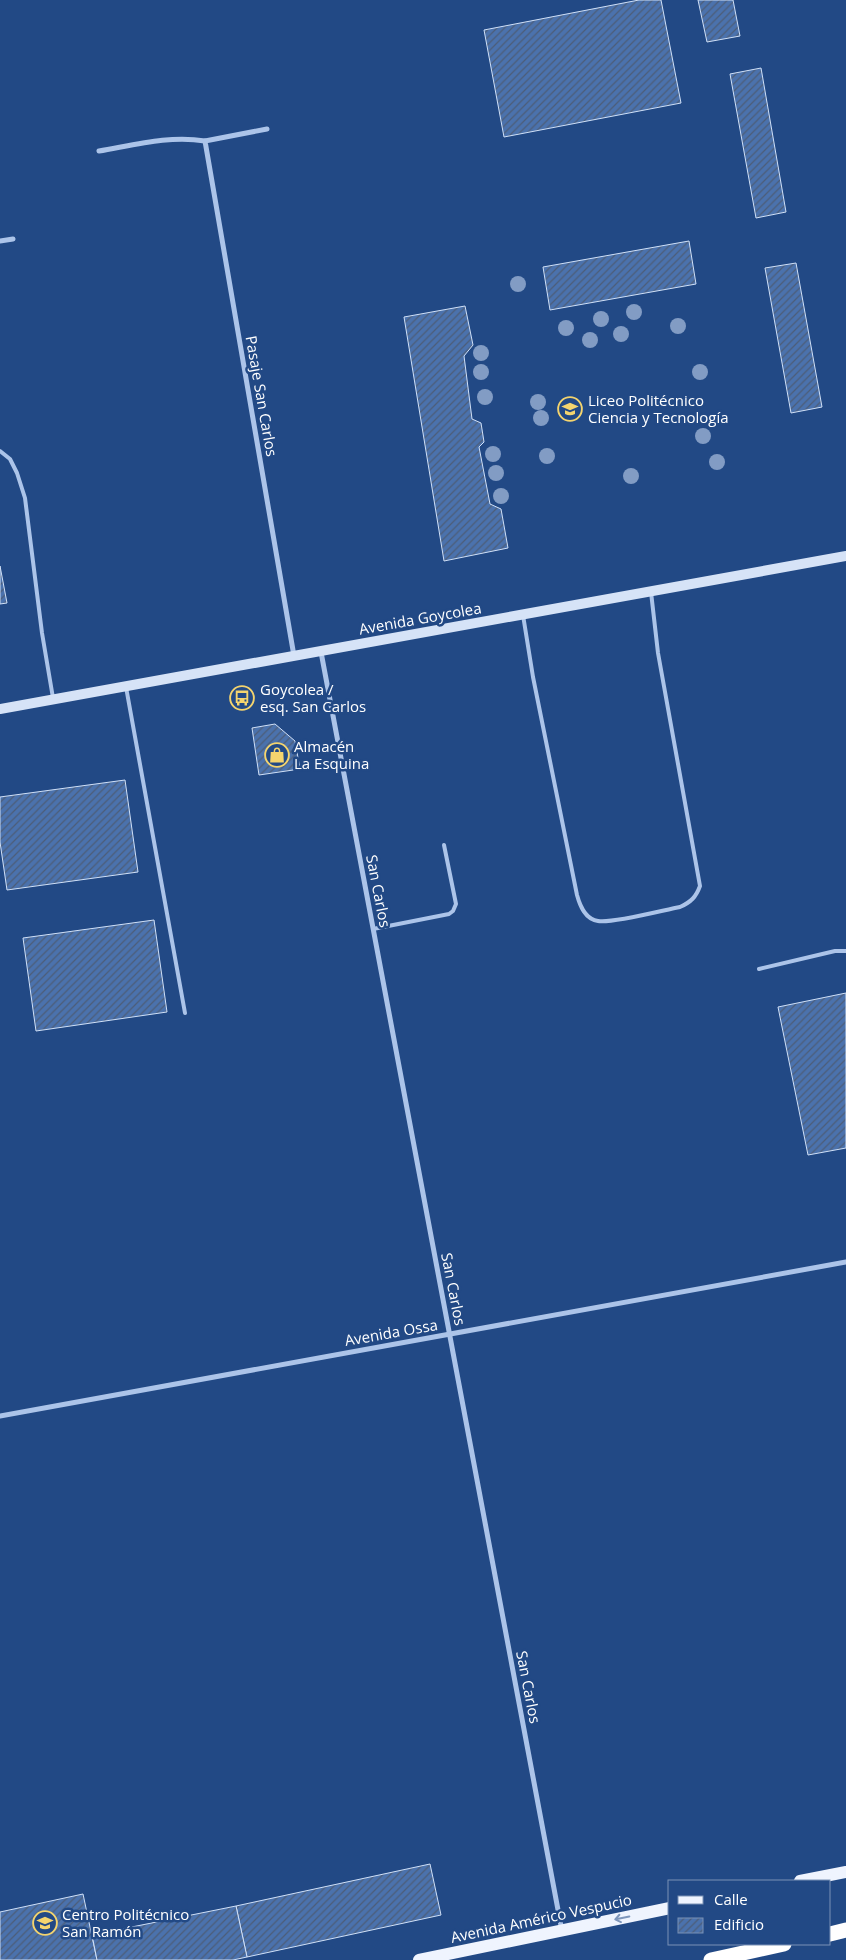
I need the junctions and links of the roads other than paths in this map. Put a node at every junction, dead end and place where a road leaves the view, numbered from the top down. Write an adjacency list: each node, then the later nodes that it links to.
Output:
1 (267, 129): 2 (street)
2 (205, 141): 3 (street); 11 (street, Pasaje San Carlos)
3 (100, 151)
4 (13, 239): 5 (street)
5 (0, 241)
6 (0, 451): 13 (lane)
7 (846, 556): 8 (street, Avenida Goycolea)
8 (651, 592): 9 (street, Avenida Goycolea); 9 (lane)
9 (523, 615): 10 (street, Avenida Goycolea)
10 (321, 652): 11 (street, Avenida Goycolea); 16 (street, San Carlos)
11 (294, 656): 12 (street, Avenida Goycolea)
12 (126, 686): 13 (street, Avenida Goycolea); 19 (lane)
13 (54, 700): 14 (street, Avenida Goycolea)
14 (0, 710)
15 (444, 845): 16 (lane)
16 (373, 929): 21 (street, San Carlos)
17 (846, 951): 18 (lane)
18 (759, 969)
19 (185, 1012)
20 (846, 1262): 21 (street, Avenida Ossa)
21 (450, 1334): 22 (street, Avenida Ossa); 27 (street, San Carlos)
22 (0, 1416)
23 (846, 1872): 24 (main road)
24 (805, 1880)
25 (668, 1908): 27 (main road, Avenida Américo Vespucio, one-way to 27)
26 (846, 1930): 28 (highway)
27 (562, 1931): 30 (main road, Avenida Américo Vespucio)
28 (831, 1934)
29 (779, 1945): 31 (highway)
30 (419, 1960)
31 (711, 1960)

